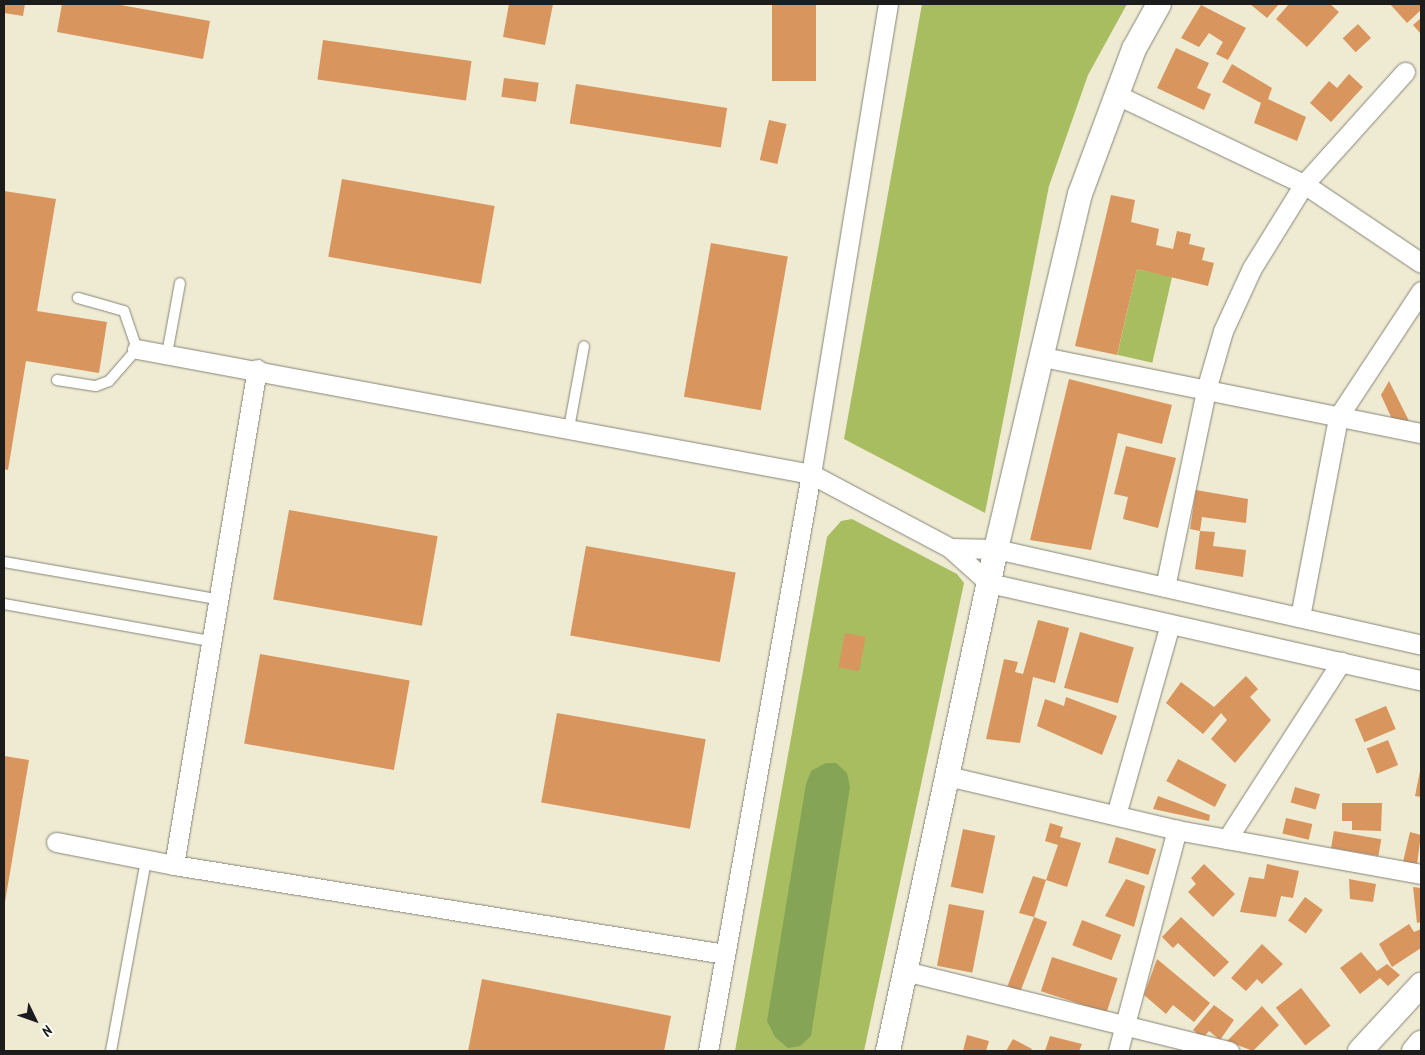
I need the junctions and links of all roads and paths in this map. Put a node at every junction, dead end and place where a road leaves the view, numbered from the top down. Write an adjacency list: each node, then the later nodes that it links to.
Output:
1 (888, 4): 20 (street)
2 (1159, 4): 4 (street)
3 (1405, 72): 5 (street)
4 (1117, 95): 5 (street); 13 (street)
5 (1304, 184): 6 (street); 16 (street)
6 (1421, 263)
7 (180, 283): 12 (lane)
8 (1421, 291): 17 (street)
9 (78, 298): 11 (lane)
10 (584, 346): 18 (lane)
11 (137, 349): 12 (street); 15 (lane)
12 (167, 354): 14 (street)
13 (1043, 357): 16 (street); 22 (street)
14 (258, 369): 18 (street); 26 (street)
15 (57, 380)
16 (1206, 390): 17 (street); 25 (street)
17 (1338, 417): 19 (street); 28 (street)
18 (569, 428): 20 (street)
19 (1421, 433)
20 (811, 474): 21 (street); 42 (street)
21 (950, 548): 22 (street); 24 (street)
22 (996, 549): 24 (street); 25 (street)
23 (4, 562): 26 (lane)
24 (989, 583): 29 (street); 34 (street)
25 (1165, 587): 28 (street)
26 (217, 599): 30 (street)
27 (4, 604): 30 (lane)
28 (1300, 617): 31 (street)
29 (1170, 624): 32 (street); 35 (street)
30 (210, 641): 40 (street)
31 (1421, 645)
32 (1341, 662): 33 (street); 37 (street)
33 (1421, 680)
34 (947, 776): 35 (street); 43 (street)
35 (1116, 815): 36 (street)
36 (1177, 830): 37 (street); 45 (street)
37 (1226, 839): 41 (street)
38 (56, 842): 39 (street)
39 (146, 860): 40 (street); 47 (lane)
40 (174, 864): 42 (street)
41 (1421, 874)
42 (725, 954): 48 (street)
43 (905, 971): 45 (street); 49 (street)
44 (1421, 985): 52 (street)
45 (1125, 1024): 50 (street); 51 (street)
46 (1421, 1043): 53 (street)
47 (110, 1051)
48 (708, 1051)
49 (888, 1051)
50 (1118, 1051)
51 (1229, 1051)
52 (1360, 1051)
53 (1414, 1051)

